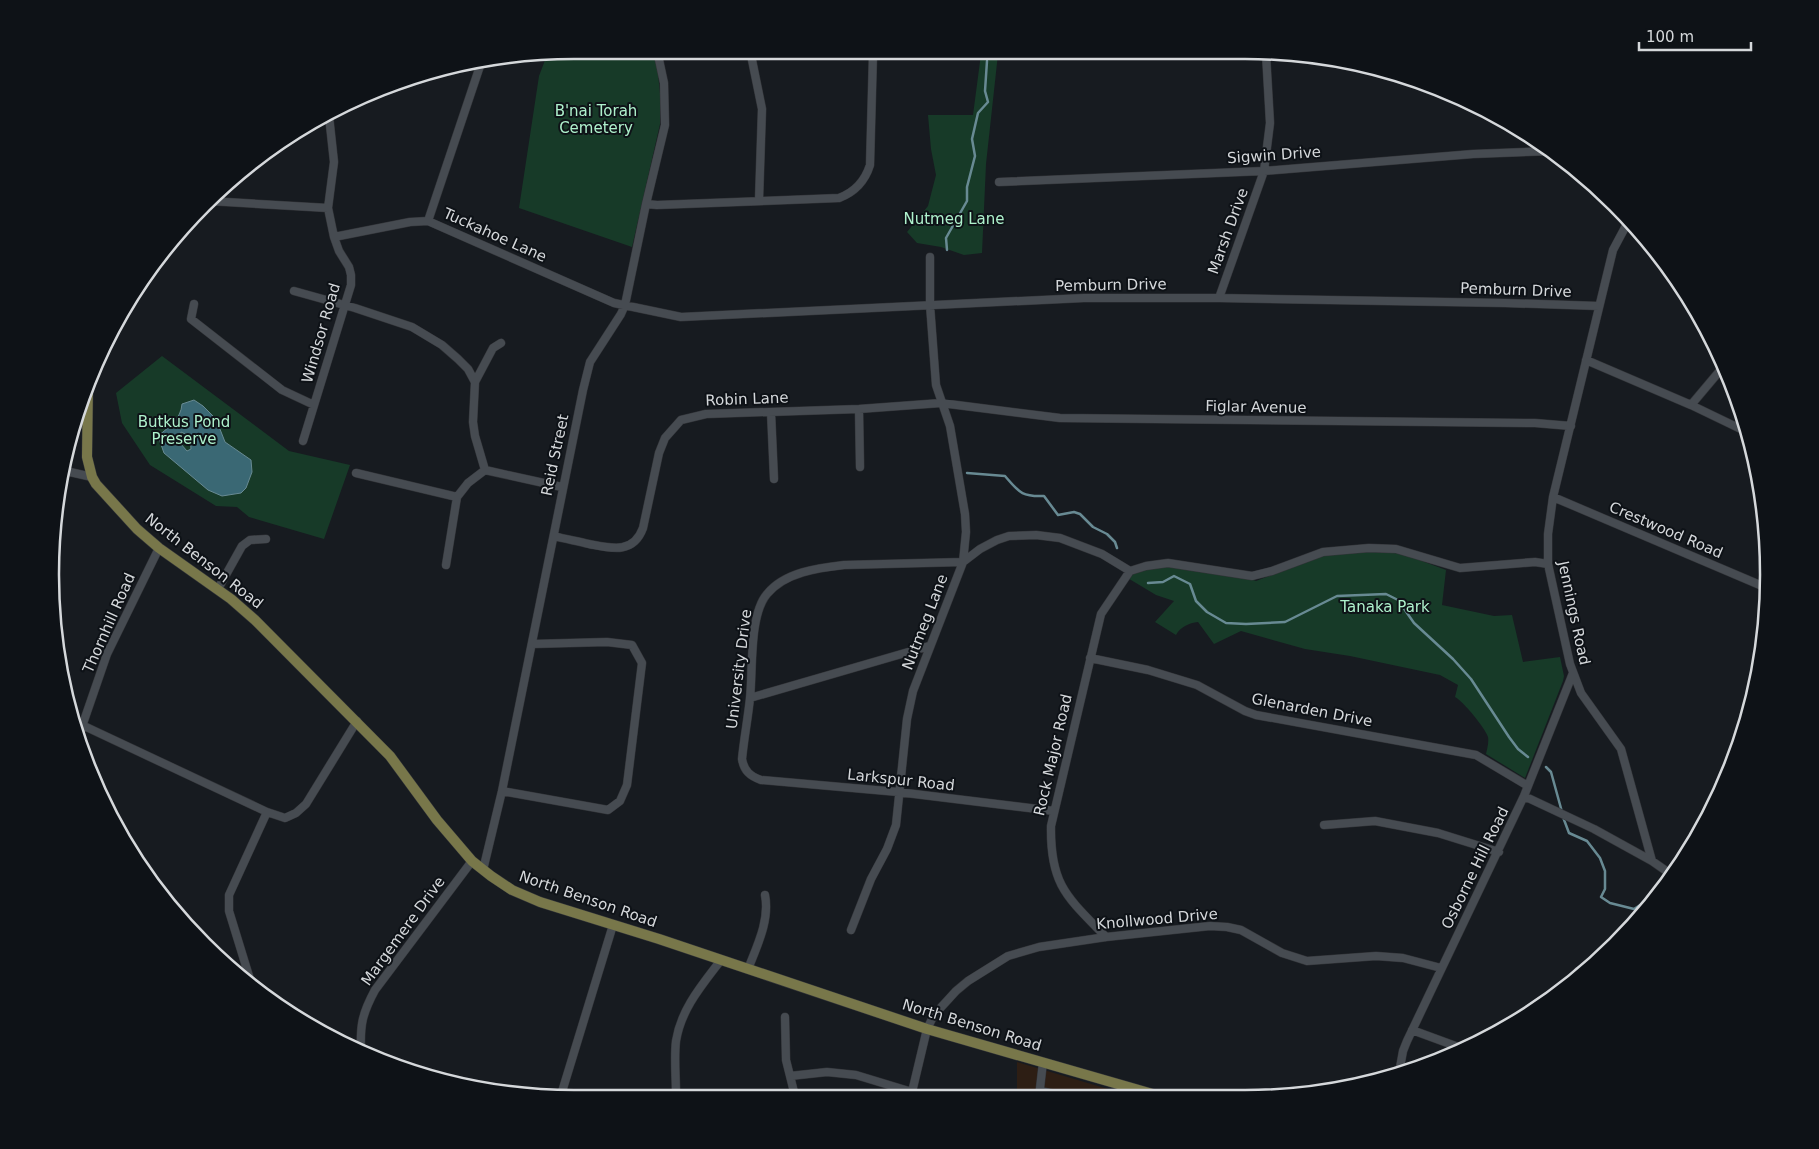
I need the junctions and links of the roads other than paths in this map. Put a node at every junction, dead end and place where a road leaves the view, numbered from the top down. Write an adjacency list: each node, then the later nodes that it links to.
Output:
1 (659, 59): 12 (street, Reid Street)
2 (752, 59): 10 (street)
3 (873, 59): 10 (street)
4 (1266, 60): 8 (street, Marsh Drive)
5 (479, 68): 14 (street, Tuckahoe Lane)
6 (330, 121): 13 (street, Windsor Road)
7 (1539, 152): 8 (street, Sigwin Drive)
8 (1264, 171): 9 (street, Sigwin Drive); 19 (street, Marsh Drive)
9 (999, 182)
10 (759, 200): 12 (street)
11 (219, 202): 13 (street)
12 (646, 204): 21 (street, Reid Street)
13 (328, 208): 16 (street, Windsor Road)
14 (428, 221): 16 (street); 21 (street, Tuckahoe Lane)
15 (1625, 227): 24 (street, Jennings Road)
16 (334, 237): 23 (street, Windsor Road)
17 (930, 257): 22 (street, Nutmeg Lane)
18 (294, 291): 23 (street)
19 (1219, 298): 22 (street, Pemburn Drive); 24 (street, Pemburn Drive)
20 (194, 304): 31 (street)
21 (625, 305): 22 (street, Pemburn Drive); 44 (street, Reid Street)
22 (930, 305): 29 (street, Nutmeg Lane)
23 (346, 306): 28 (street); 31 (street, Windsor Road)
24 (1599, 306): 26 (street, Jennings Road)
25 (501, 343): 28 (street)
26 (1586, 360): 32 (street); 35 (street, Jennings Road)
27 (1719, 371): 32 (street)
28 (475, 382): 39 (street)
29 (941, 403): 33 (street, Robin Lane); 35 (street, Figlar Avenue); 50 (street, Nutmeg Lane)
30 (88, 404): 42 (main road)
31 (314, 405): 37 (street, Windsor Road)
32 (1691, 405): 36 (street)
33 (859, 408): 34 (street, Robin Lane); 38 (street)
34 (771, 412): 43 (street); 47 (street, Robin Lane)
35 (1571, 426): 46 (street, Jennings Road)
36 (1739, 428)
37 (303, 441)
38 (860, 468)
39 (485, 470): 44 (street); 45 (street)
40 (69, 472): 42 (street)
41 (356, 473): 45 (street)
42 (92, 477): 49 (main road, North Benson Road)
43 (774, 479)
44 (562, 487): 47 (street, Reid Street)
45 (458, 497): 52 (street)
46 (1553, 497): 51 (street, Jennings Road); 54 (street, Crestwood Road)
47 (554, 536): 56 (street, Reid Street)
48 (266, 539): 55 (street)
49 (159, 548): 55 (main road, North Benson Road); 62 (street, Thornhill Road)
50 (963, 562): 53 (street); 57 (street, Nutmeg Lane); 60 (street, University Drive)
51 (1548, 564): 53 (street); 59 (street, Jennings Road)
52 (446, 565)
53 (1130, 572): 58 (street, Rock Major Road)
54 (1760, 585)
55 (218, 589): 61 (main road, North Benson Road)
56 (532, 644): 65 (street, Reid Street); 65 (street)
57 (929, 646): 60 (street); 66 (street, Nutmeg Lane)
58 (1090, 658): 64 (street, Glenarden Drive); 68 (street, Rock Major Road)
59 (1573, 673): 64 (street, Osborne Hill Road); 73 (street, Jennings Road)
60 (750, 698): 63 (street, University Drive)
61 (357, 721): 69 (street); 72 (main road, North Benson Road)
62 (82, 725): 69 (street)
63 (747, 772): 66 (street, Larkspur Road)
64 (1528, 786): 67 (street, Osborne Hill Road)
65 (502, 791): 74 (street, Reid Street)
66 (898, 792): 68 (street, Larkspur Road); 78 (street, Nutmeg Lane)
67 (1524, 796): 71 (street, Osborne Hill Road); 73 (street)
68 (1054, 811): 79 (street, Rock Major Road)
69 (267, 812): 83 (street)
70 (1324, 825): 71 (street)
71 (1499, 852): 81 (street, Osborne Hill Road)
72 (472, 861): 74 (main road, North Benson Road); 87 (street, Margemere Drive)
73 (1652, 861): 75 (street)
74 (483, 870): 77 (main road, North Benson Road)
75 (1666, 871)
76 (765, 895): 82 (street)
77 (613, 925): 80 (main road, North Benson Road); 92 (street)
78 (851, 930)
79 (1106, 937): 81 (street, Knollwood Drive); 85 (street, Knollwood Drive)
80 (720, 960): 82 (main road, North Benson Road); 93 (street)
81 (1441, 968): 86 (street, Osborne Hill Road)
82 (748, 969): 85 (main road, North Benson Road)
83 (248, 974)
84 (785, 1017): 91 (street)
85 (927, 1028): 89 (main road, North Benson Road); 96 (street)
86 (1412, 1030): 88 (street); 90 (street, Osborne Hill Road)
87 (361, 1044)
88 (1454, 1045)
89 (1042, 1062): 97 (street); 98 (main road, North Benson Road)
90 (1400, 1066)
91 (790, 1076): 94 (street); 95 (street)
92 (563, 1090)
93 (676, 1090)
94 (794, 1090)
95 (903, 1090)
96 (917, 1090)
97 (1040, 1090)
98 (1139, 1090)

